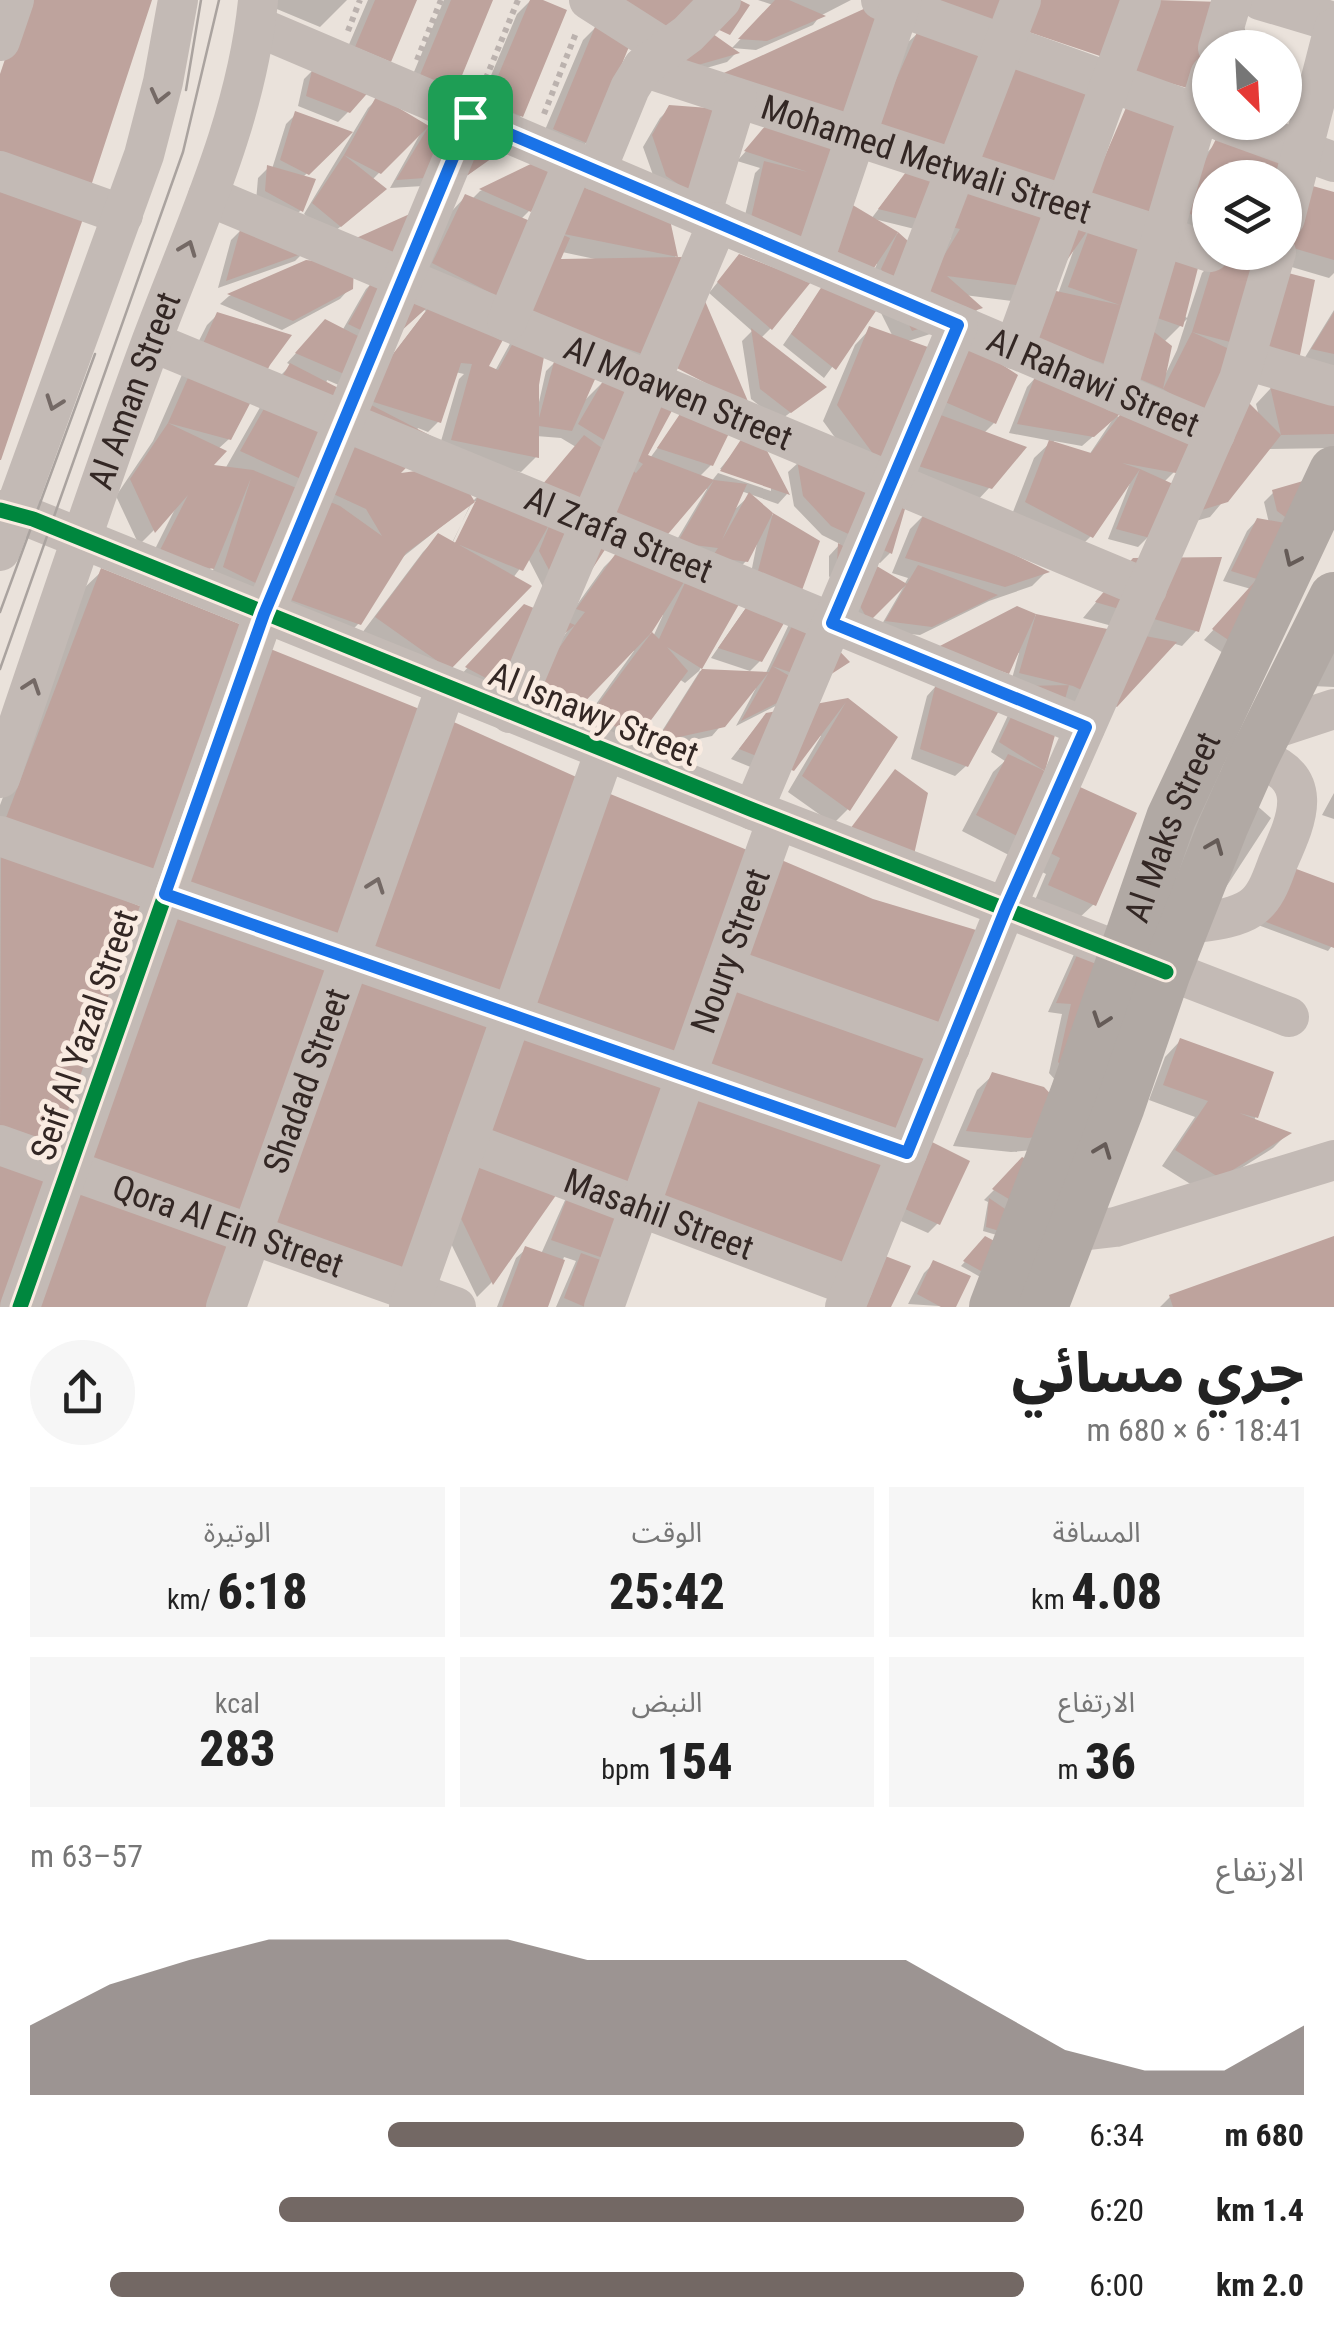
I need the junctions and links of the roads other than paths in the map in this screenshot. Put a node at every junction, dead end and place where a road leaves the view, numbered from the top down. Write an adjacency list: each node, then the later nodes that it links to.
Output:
1 (14, 0): 13 (street)
2 (178, 0): 31 (street, Al Aman Street, one-way to 31)
3 (590, 0): 15 (street, Mohamed Metwali Street)
4 (721, 0): 15 (street)
5 (1021, 0): 14 (street)
6 (1141, 0): 17 (street)
7 (1232, 0): 12 (street)
8 (1260, 0): 11 (street)
9 (894, 2): 14 (street); 21 (street)
10 (257, 13): 20 (street, Al Rahawi Street); 29 (street, Al Aman Street)
11 (1334, 25): 16 (street)
12 (1223, 30)
13 (0, 40)
14 (1005, 44): 17 (street); 26 (street)
15 (654, 58): 18 (street, Mohamed Metwali Street); 25 (street)
16 (1328, 78): 24 (street)
17 (1111, 82): 19 (street); 30 (street)
18 (737, 98): 21 (street, Mohamed Metwali Street); 32 (street)
19 (1192, 111)
20 (470, 117): 25 (street, Al Rahawi Street); 37 (street, Seif Al Yazal Street)
21 (856, 136): 26 (street, Mohamed Metwali Street); 35 (street)
22 (1202, 140): 33 (street)
23 (1273, 140): 24 (street)
24 (1318, 156): 28 (street)
25 (585, 166): 32 (street, Al Rahawi Street); 39 (street)
26 (956, 170): 30 (street, Mohamed Metwali Street); 38 (street)
27 (0, 171): 31 (street)
28 (1302, 186)
29 (208, 196): 37 (street, Al Moawen Street); 41 (street, Al Aman Street, one-way to 29)
30 (1066, 206): 33 (street, Mohamed Metwali Street); 42 (street)
31 (122, 215): 52 (street, Al Aman Street, one-way to 52)
32 (709, 219): 35 (street, Al Rahawi Street); 44 (street)
33 (1162, 237): 34 (street, Mohamed Metwali Street); 46 (street)
34 (1192, 246)
35 (813, 263): 38 (street, Al Rahawi Street)
36 (1271, 270): 43 (street)
37 (404, 277): 39 (street, Al Moawen Street); 47 (street, Seif Al Yazal Street)
38 (905, 302): 40 (street, Al Rahawi Street)
39 (507, 321): 44 (street, Al Moawen Street)
40 (958, 325): 42 (street, Al Rahawi Street); 50 (street, Noury Street)
41 (152, 342): 47 (street, Al Zrafa Street); 53 (street, Al Aman Street)
42 (1014, 348): 46 (street, Al Rahawi Street)
43 (1246, 360): 45 (street); 48 (street)
44 (650, 380): 50 (street, Al Moawen Street); 51 (street)
45 (1334, 386)
46 (1116, 392): 48 (street, Al Rahawi Street)
47 (344, 421): 51 (street, Al Zrafa Street); 56 (street, Seif Al Yazal Street)
48 (1215, 434): 54 (street)
49 (1334, 471): 71 (main road, Al Maks Street, one-way to 71)
50 (892, 482): 54 (street, Al Moawen Street); 57 (street, Noury Street)
51 (590, 523): 57 (street, Al Zrafa Street); 60 (street)
52 (4, 525): 53 (street, Al Isnawy Street)
53 (82, 540): 56 (street, Al Isnawy Street); 64 (street, Al Aman Street, one-way to 53)
54 (1147, 589): 61 (street)
55 (1334, 597): 62 (main road, Al Maks Street)
56 (264, 614): 58 (street, Al Isnawy Street); 67 (street, Seif Al Yazal Street)
57 (832, 623): 61 (street, Al Zrafa Street); 65 (street, Noury Street)
58 (446, 687): 60 (street, Al Isnawy Street); 70 (street, Shadad Street, one-way to 58)
59 (1334, 709): 62 (street)
60 (510, 712): 63 (street, Al Isnawy Street)
61 (1086, 727): 68 (street)
62 (1260, 744): 69 (main road, Al Maks Street, one-way to 62); 69 (street)
63 (605, 751): 65 (street, Al Isnawy Street); 73 (street)
64 (0, 778)
65 (765, 815): 68 (street, Al Isnawy Street); 72 (street, Noury Street)
66 (0, 836): 67 (street)
67 (165, 894): 70 (street); 81 (street, Seif Al Yazal Street)
68 (1006, 908): 71 (street, Al Isnawy Street); 75 (street)
69 (1184, 925): 71 (main road, Al Maks Street)
70 (350, 958): 73 (street); 84 (street, Shadad Street)
71 (1144, 963): 74 (street, Al Isnawy Street); 83 (main road, Al Maks Street, one-way to 71); 91 (main road, Al Maks Street, one-way to 91)
72 (725, 966): 75 (street); 76 (street, Noury Street)
73 (512, 1014): 76 (street); 77 (street)
74 (1289, 1017)
75 (950, 1047): 79 (street)
76 (686, 1076): 79 (street); 82 (street, Noury Street)
77 (467, 1142): 82 (street, Masahil Street); 86 (street)
78 (0, 1145): 81 (street, Qora Al Ein Street)
79 (907, 1153): 85 (street)
80 (1334, 1160): 83 (street)
81 (68, 1170): 84 (street, Qora Al Ein Street); 87 (street, Seif Al Yazal Street)
82 (639, 1207): 85 (street, Masahil Street); 90 (street, Noury Street)
83 (1072, 1232): 92 (main road, Al Maks Street)
84 (252, 1234): 86 (street, Qora Al Ein Street); 88 (street, Shadad Street)
85 (849, 1297)
86 (412, 1300): 89 (street, Qora Al Ein Street)
87 (20, 1307)
88 (226, 1307)
89 (456, 1307)
90 (604, 1307)
91 (994, 1307)
92 (1043, 1307)

